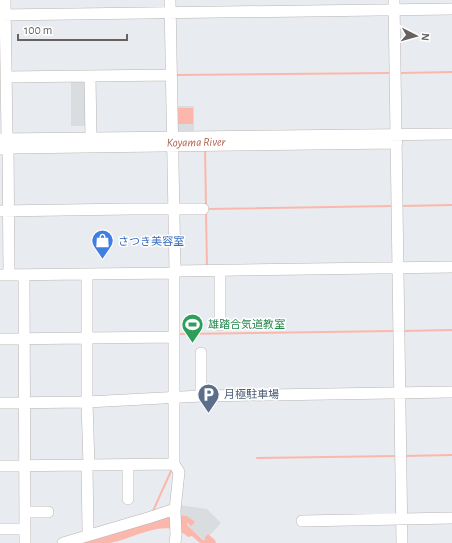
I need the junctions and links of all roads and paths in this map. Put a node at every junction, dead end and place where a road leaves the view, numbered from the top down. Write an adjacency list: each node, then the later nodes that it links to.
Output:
1 (5, 0): 6 (street)
2 (170, 0): 5 (street)
3 (394, 5): 4 (street); 5 (street); 12 (street)
4 (452, 9)
5 (170, 13): 6 (street); 7 (street)
6 (3, 15): 9 (street)
7 (171, 75): 8 (street); 14 (street)
8 (90, 76): 9 (street); 11 (street)
9 (6, 77): 15 (street)
10 (452, 134): 12 (street)
11 (91, 139): 13 (street); 15 (street)
12 (397, 139): 14 (street); 20 (street)
13 (143, 143): 14 (street); 15 (street)
14 (172, 143): 17 (street)
15 (5, 144): 18 (street)
16 (203, 209): 17 (street)
17 (174, 210): 18 (street); 22 (street)
18 (4, 211): 24 (street)
19 (452, 267): 20 (street)
20 (399, 268): 21 (street); 33 (street)
21 (220, 271): 22 (street); 26 (street)
22 (174, 272): 23 (street); 27 (street)
23 (87, 274): 25 (street); 28 (street)
24 (4, 275): 25 (street)
25 (24, 275): 30 (street)
26 (220, 324)
27 (174, 337): 28 (street); 35 (street)
28 (87, 338): 30 (street); 36 (street)
29 (0, 339): 30 (street)
30 (24, 339): 38 (street)
31 (201, 353): 34 (street)
32 (452, 392): 33 (street)
33 (400, 393): 34 (street); 49 (street)
34 (201, 396): 35 (street)
35 (174, 398): 36 (street); 39 (street)
36 (87, 402): 38 (street); 40 (street)
37 (0, 403): 38 (street)
38 (25, 403): 43 (street)
39 (174, 464): 41 (street); 47 (street)
40 (88, 465): 41 (street); 43 (street); 53 (street)
41 (128, 465): 44 (street)
42 (0, 466): 43 (street)
43 (25, 466): 45 (street)
44 (128, 499)
45 (25, 512): 46 (street); 52 (street)
46 (48, 512)
47 (175, 513): 53 (street); 54 (street)
48 (452, 518): 49 (street)
49 (402, 519): 50 (street); 57 (street)
50 (302, 521)
51 (0, 529): 52 (street)
52 (25, 529): 55 (street)
53 (89, 535): 56 (street)
54 (176, 539)
55 (25, 543)
56 (63, 543)
57 (402, 543)

